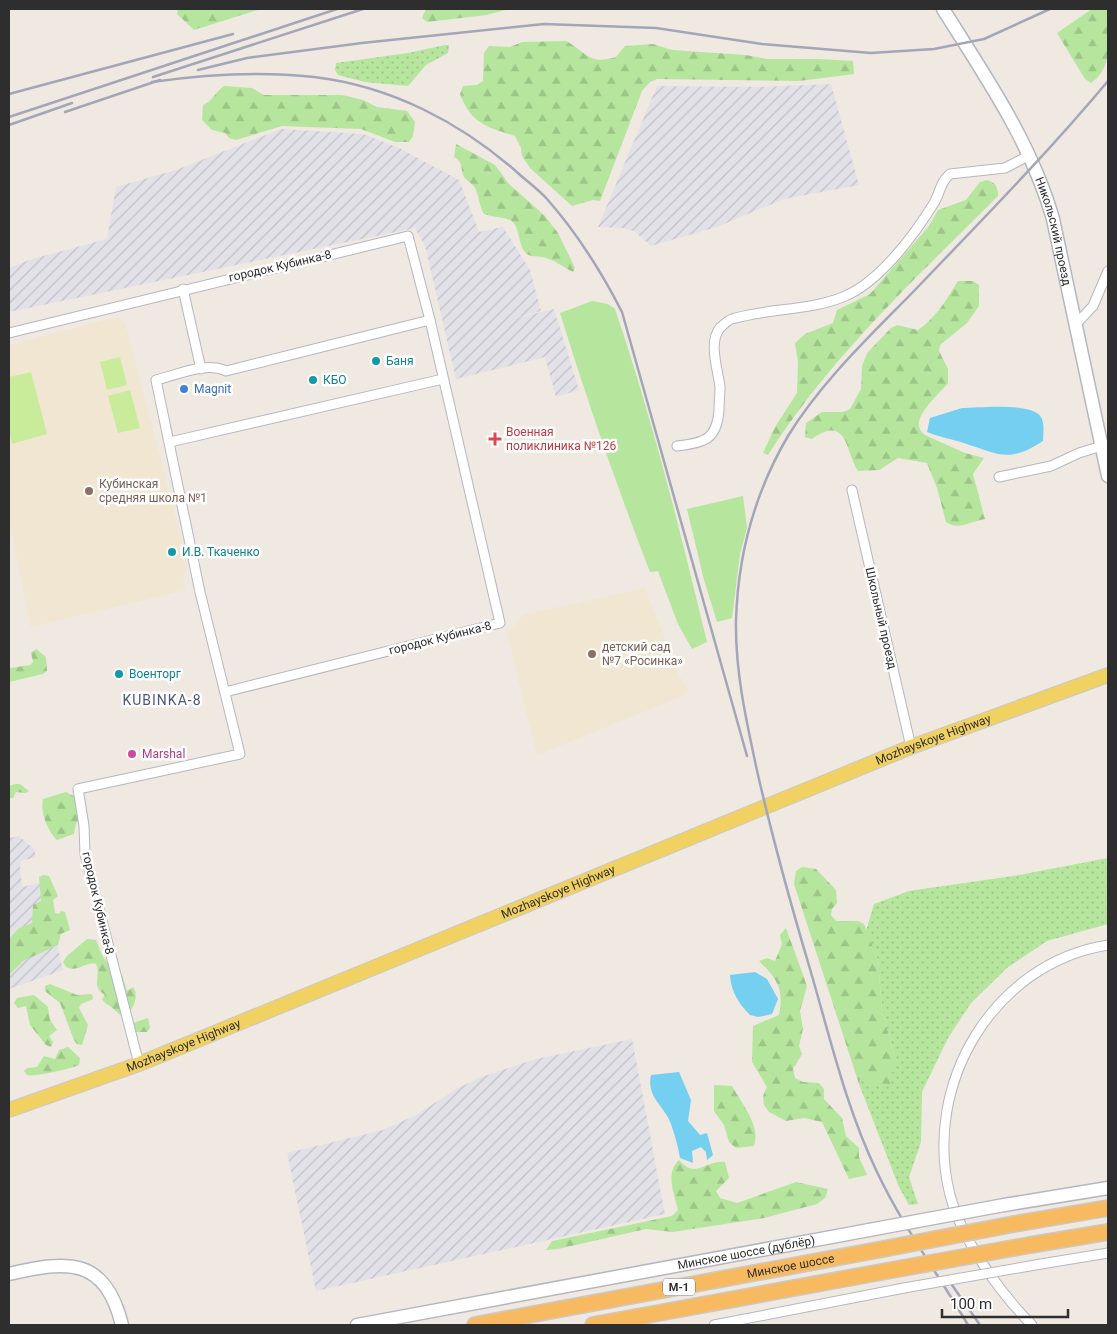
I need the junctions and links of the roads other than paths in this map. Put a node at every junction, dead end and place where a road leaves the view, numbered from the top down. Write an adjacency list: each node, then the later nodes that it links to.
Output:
1 (943, 9): 2 (main road, Никольский проезд)
2 (1030, 155): 6 (main road, Никольский проезд); 12 (street)
3 (1108, 271): 6 (street)
4 (183, 290): 5 (street, городок Кубинка-8); 7 (street, городок Кубинка-8); 8 (street)
5 (430, 320): 8 (street); 9 (street, городок Кубинка-8)
6 (1076, 324): 11 (main road, Никольский проезд)
7 (9, 334)
8 (201, 369): 10 (street, городок Кубинка-8)
9 (443, 380): 10 (street); 17 (street, городок Кубинка-8)
10 (170, 442): 17 (street, городок Кубинка-8)
11 (1105, 445): 13 (main road, Никольский проезд); 14 (street)
12 (677, 446)
13 (1108, 476)
14 (999, 477)
15 (852, 490): 18 (street, Школьный проезд)
16 (1108, 675): 18 (main road, Mozhayskoye Highway)
17 (225, 692): 20 (street, городок Кубинка-8)
18 (911, 747): 20 (main road, Mozhayskoye Highway)
19 (1108, 945): 32 (street)
20 (139, 1064): 21 (main road, Mozhayskoye Highway)
21 (9, 1110)
22 (1108, 1188): 28 (main road, Минское шоссе (дублёр), bridge)
23 (1108, 1208): 29 (highway, Минское шоссе / М-1, bridge)
24 (1108, 1232): 30 (highway, Минское шоссе / М-1, bridge)
25 (1108, 1253): 31 (street, bridge)
26 (9, 1274): 27 (main road)
27 (122, 1325)
28 (357, 1325)
29 (475, 1325)
30 (593, 1325)
31 (714, 1325)
32 (1032, 1325)

